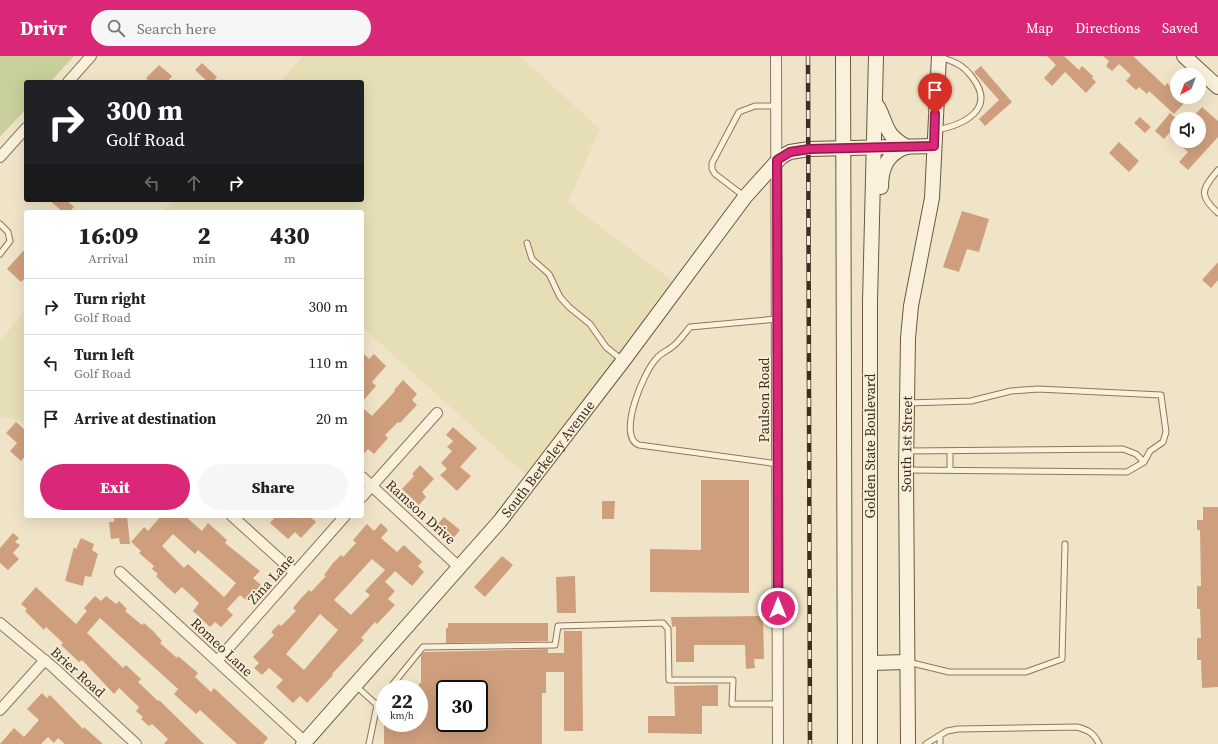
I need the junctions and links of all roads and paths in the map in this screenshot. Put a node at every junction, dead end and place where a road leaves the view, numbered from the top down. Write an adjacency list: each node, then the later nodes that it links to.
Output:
1 (91, 56): 7 (street)
2 (776, 56): 10 (street, Paulson Road)
3 (843, 56): 15 (street, Golden State Boulevard)
4 (876, 56): 9 (street, Golden State Boulevard)
5 (939, 56): 12 (street, South 1st Street); 12 (lane)
6 (1184, 56): 8 (street)
7 (70, 80)
8 (1218, 87)
9 (875, 103): 14 (street); 16 (street, Golden State Boulevard)
10 (777, 106): 18 (street, Paulson Road); 20 (lane)
11 (24, 130): 17 (street)
12 (934, 130): 13 (street, South 1st Street)
13 (934, 146): 14 (street); 28 (street, South 1st Street)
14 (907, 147): 16 (street); 23 (street)
15 (843, 148): 16 (street); 18 (street); 61 (street, Golden State Boulevard)
16 (874, 148): 23 (street, Golden State Boulevard)
17 (0, 157)
18 (777, 160): 20 (street, South Berkeley Avenue); 26 (street, Paulson Road)
19 (1218, 170): 21 (lane)
20 (745, 197): 27 (street, South Berkeley Avenue)
21 (1218, 213)
22 (0, 224): 25 (lane)
23 (872, 229): 49 (street, Golden State Boulevard)
24 (527, 243): 27 (lane)
25 (0, 254)
26 (777, 319): 33 (street, Paulson Road); 33 (lane)
27 (623, 361): 42 (street, South Berkeley Avenue)
28 (907, 403): 30 (street, South 1st Street); 32 (lane)
29 (437, 413): 37 (street)
30 (907, 451): 31 (lane); 34 (street, South 1st Street)
31 (950, 451): 32 (lane); 35 (lane)
32 (1144, 462): 35 (lane)
33 (778, 464): 53 (street, Paulson Road)
34 (906, 470): 35 (lane); 48 (street, South 1st Street)
35 (950, 470)
36 (364, 479): 37 (street, Ramson Drive)
37 (372, 486): 38 (street); 42 (street, Ramson Drive)
38 (364, 495)
39 (234, 518): 44 (street)
40 (344, 518): 44 (street, Zina Lane)
41 (1065, 544): 48 (lane)
42 (460, 568): 51 (street, South Berkeley Avenue)
43 (120, 572): 47 (street, Romeo Lane)
44 (295, 573): 47 (street, Zina Lane)
45 (0, 623): 46 (street, Brier Road)
46 (45, 660): 55 (street); 58 (street, Brier Road)
47 (217, 661): 57 (street, Romeo Lane)
48 (908, 662): 49 (street); 63 (street, South 1st Street)
49 (870, 663): 62 (street, Golden State Boulevard)
50 (396, 680): 53 (lane)
51 (356, 685): 52 (lane); 57 (street, South Berkeley Avenue)
52 (376, 703)
53 (778, 704): 60 (street, Paulson Road)
54 (376, 709): 59 (lane)
55 (0, 710)
56 (940, 736): 64 (lane); 65 (lane); 66 (lane)
57 (304, 743)
58 (136, 744)
59 (369, 744)
60 (778, 744)
61 (845, 744)
62 (870, 744)
63 (908, 744)
64 (926, 744)
65 (940, 744)
66 (1099, 744)

